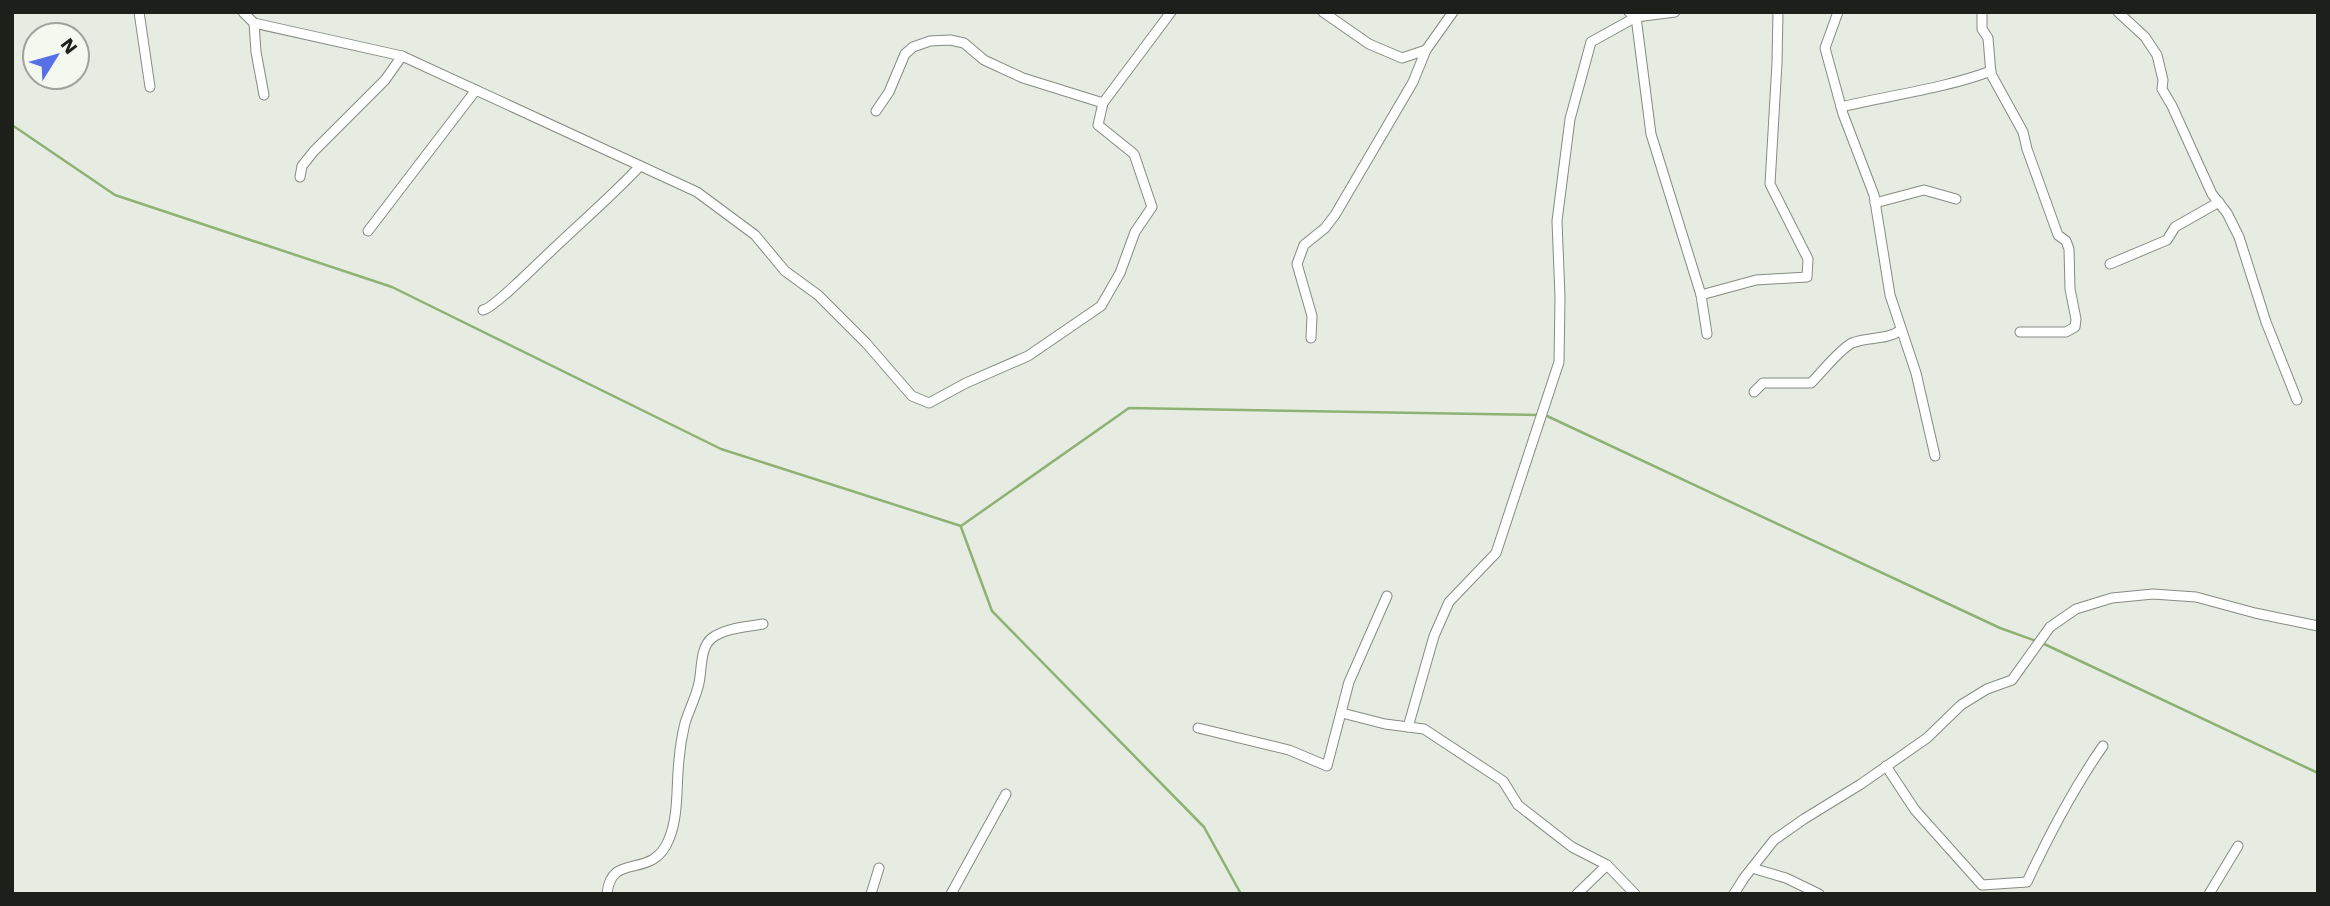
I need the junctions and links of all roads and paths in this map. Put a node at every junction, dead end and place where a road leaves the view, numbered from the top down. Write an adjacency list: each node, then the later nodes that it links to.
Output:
1 (139, 12): 16 (street)
2 (243, 12): 12 (street)
3 (1171, 12): 19 (street)
4 (1323, 12): 13 (street)
5 (1453, 12): 13 (street)
6 (1675, 12): 11 (street)
7 (1778, 12): 29 (street)
8 (1838, 12): 20 (street)
9 (1982, 12): 15 (street)
10 (2119, 12): 25 (street)
11 (1632, 15): 29 (street); 42 (street)
12 (254, 23): 14 (street); 18 (street)
13 (1426, 50): 34 (street)
14 (402, 56): 17 (street); 23 (street)
15 (1991, 71): 20 (street); 32 (street)
16 (150, 87)
17 (476, 90): 22 (street); 27 (street)
18 (264, 94)
19 (1103, 103): 21 (street); 22 (street)
20 (1841, 107): 26 (street)
21 (876, 111)
22 (640, 166): 30 (street)
23 (300, 177)
24 (1956, 199): 26 (street)
25 (2219, 202): 28 (street); 36 (street)
26 (1875, 203): 31 (street)
27 (368, 231)
28 (2110, 264)
29 (1701, 295): 33 (street)
30 (484, 310)
31 (1901, 330): 35 (street); 37 (street)
32 (2020, 332)
33 (1707, 334)
34 (1311, 338)
35 (1754, 392)
36 (2297, 400)
37 (1935, 456)
38 (1387, 596): 41 (street)
39 (763, 624): 51 (street)
40 (2318, 625): 45 (street)
41 (1342, 713): 42 (street); 43 (street)
42 (1408, 727): 48 (street)
43 (1198, 729)
44 (2103, 746): 45 (street)
45 (1886, 766): 50 (street)
46 (1006, 794): 53 (street)
47 (2238, 846): 58 (street)
48 (1607, 865): 54 (street); 55 (street)
49 (879, 868): 52 (street)
50 (1752, 868): 56 (street); 57 (street)
51 (607, 894)
52 (870, 894)
53 (951, 894)
54 (1577, 894)
55 (1635, 894)
56 (1734, 894)
57 (1819, 894)
58 (2209, 894)

